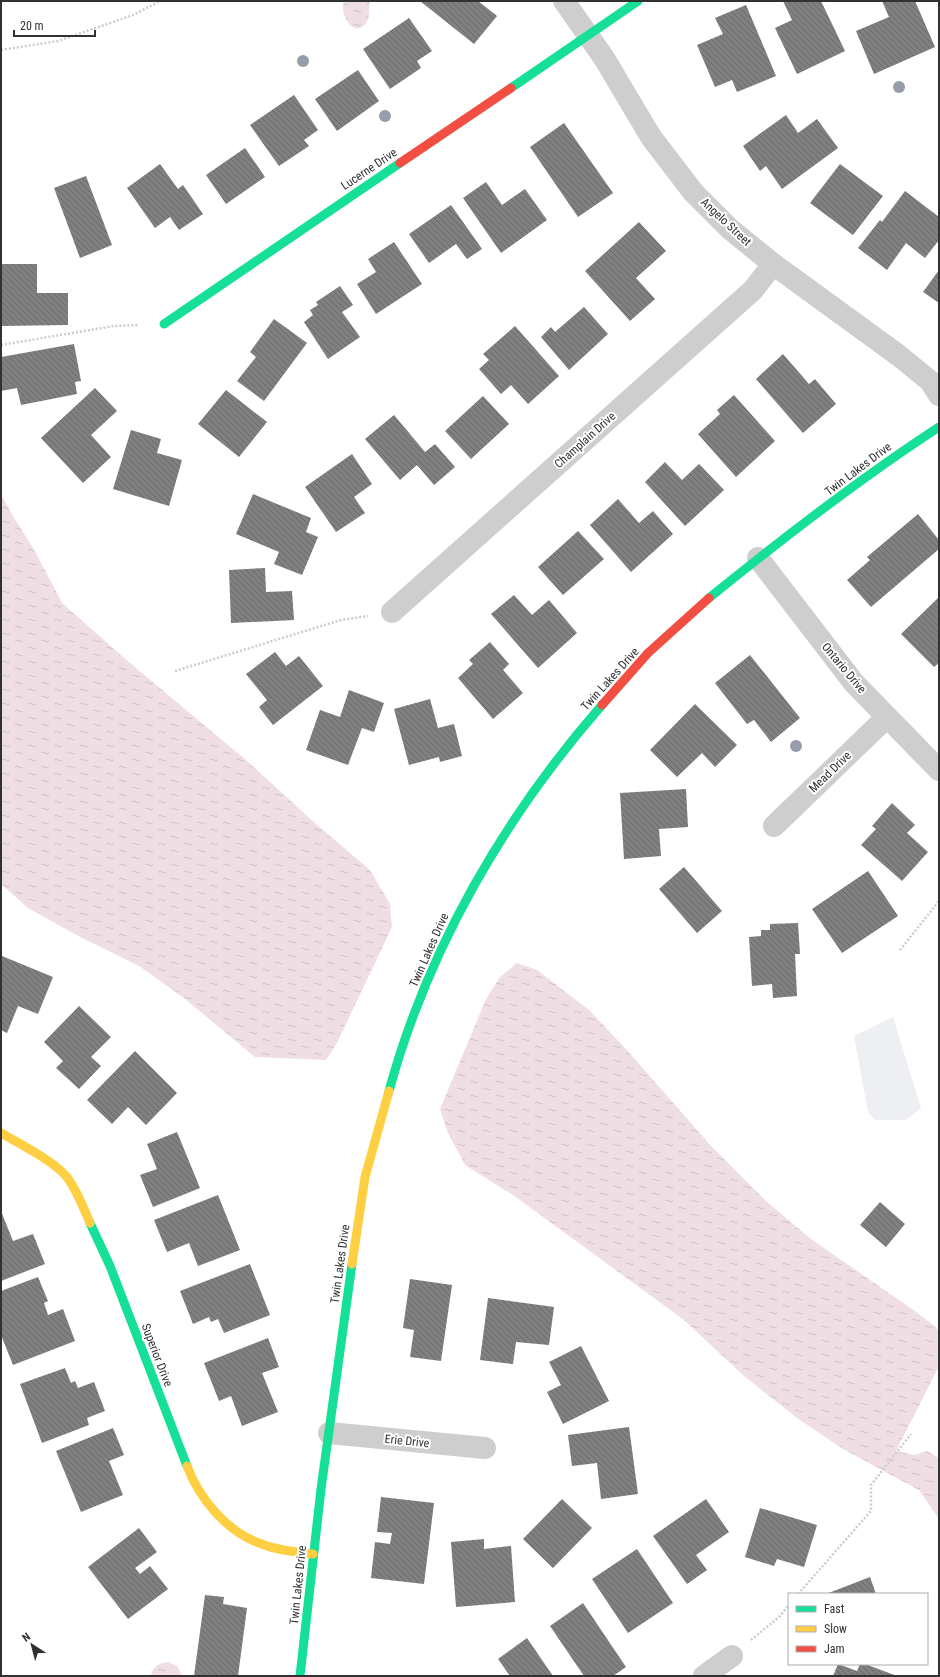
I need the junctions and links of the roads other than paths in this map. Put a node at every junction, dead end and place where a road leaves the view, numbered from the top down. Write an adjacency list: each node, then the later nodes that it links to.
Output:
1 (564, 1): 3 (street, Angelo Street)
2 (638, 1): 3 (street, Lucerne Drive)
3 (588, 34): 4 (street, Angelo Street); 5 (street, Lucerne Drive)
4 (773, 264): 6 (street, Angelo Street); 9 (street, Champlain Drive)
5 (164, 324)
6 (939, 394)
7 (939, 427): 8 (street, Twin Lakes Drive)
8 (758, 558): 10 (street, Ontario Drive); 14 (street, Twin Lakes Drive)
9 (392, 612)
10 (887, 717): 11 (street, Ontario Drive); 12 (street, Mead Drive)
11 (939, 770)
12 (774, 826)
13 (1, 1133): 16 (street, Superior Drive)
14 (329, 1433): 15 (street, Erie Drive); 16 (street, Twin Lakes Drive)
15 (485, 1448)
16 (313, 1554): 18 (street, Twin Lakes Drive)
17 (732, 1656): 19 (street)
18 (300, 1676)
19 (704, 1676)

